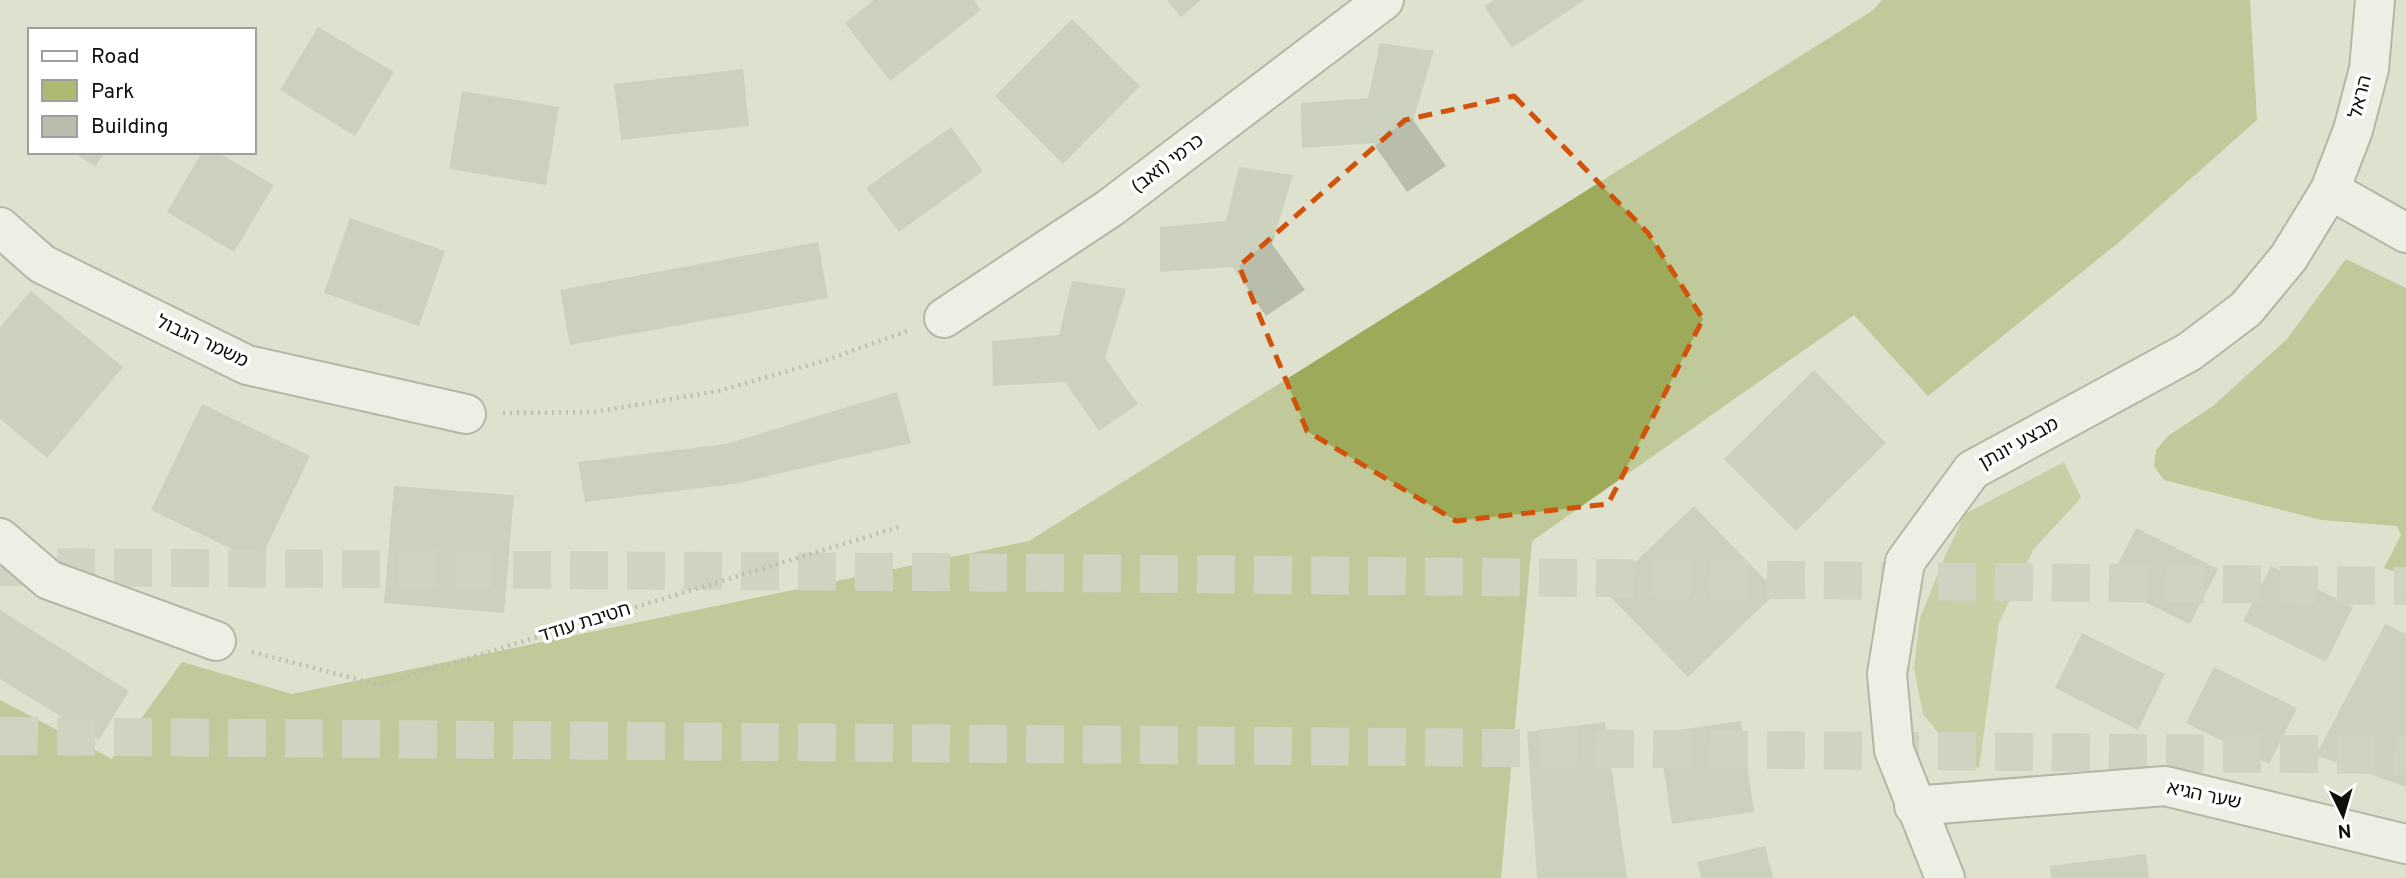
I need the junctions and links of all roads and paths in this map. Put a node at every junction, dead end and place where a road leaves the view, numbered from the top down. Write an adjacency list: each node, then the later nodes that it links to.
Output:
1 (1384, 0): 6 (street, כרמי (זאב))
2 (2375, 0): 3 (street, הראל)
3 (2330, 190): 5 (street); 12 (street, מבצע יונתן)
4 (0, 228): 7 (street, משמר הגבול)
5 (2406, 233)
6 (944, 318): 7 (path)
7 (466, 414)
8 (899, 527): 11 (path, חטיבת עודד)
9 (0, 538): 10 (street)
10 (216, 641)
11 (270, 658)
12 (1914, 806): 13 (street, שער הגיא); 14 (street, מבצע יונתן)
13 (2406, 844)
14 (1945, 878)

